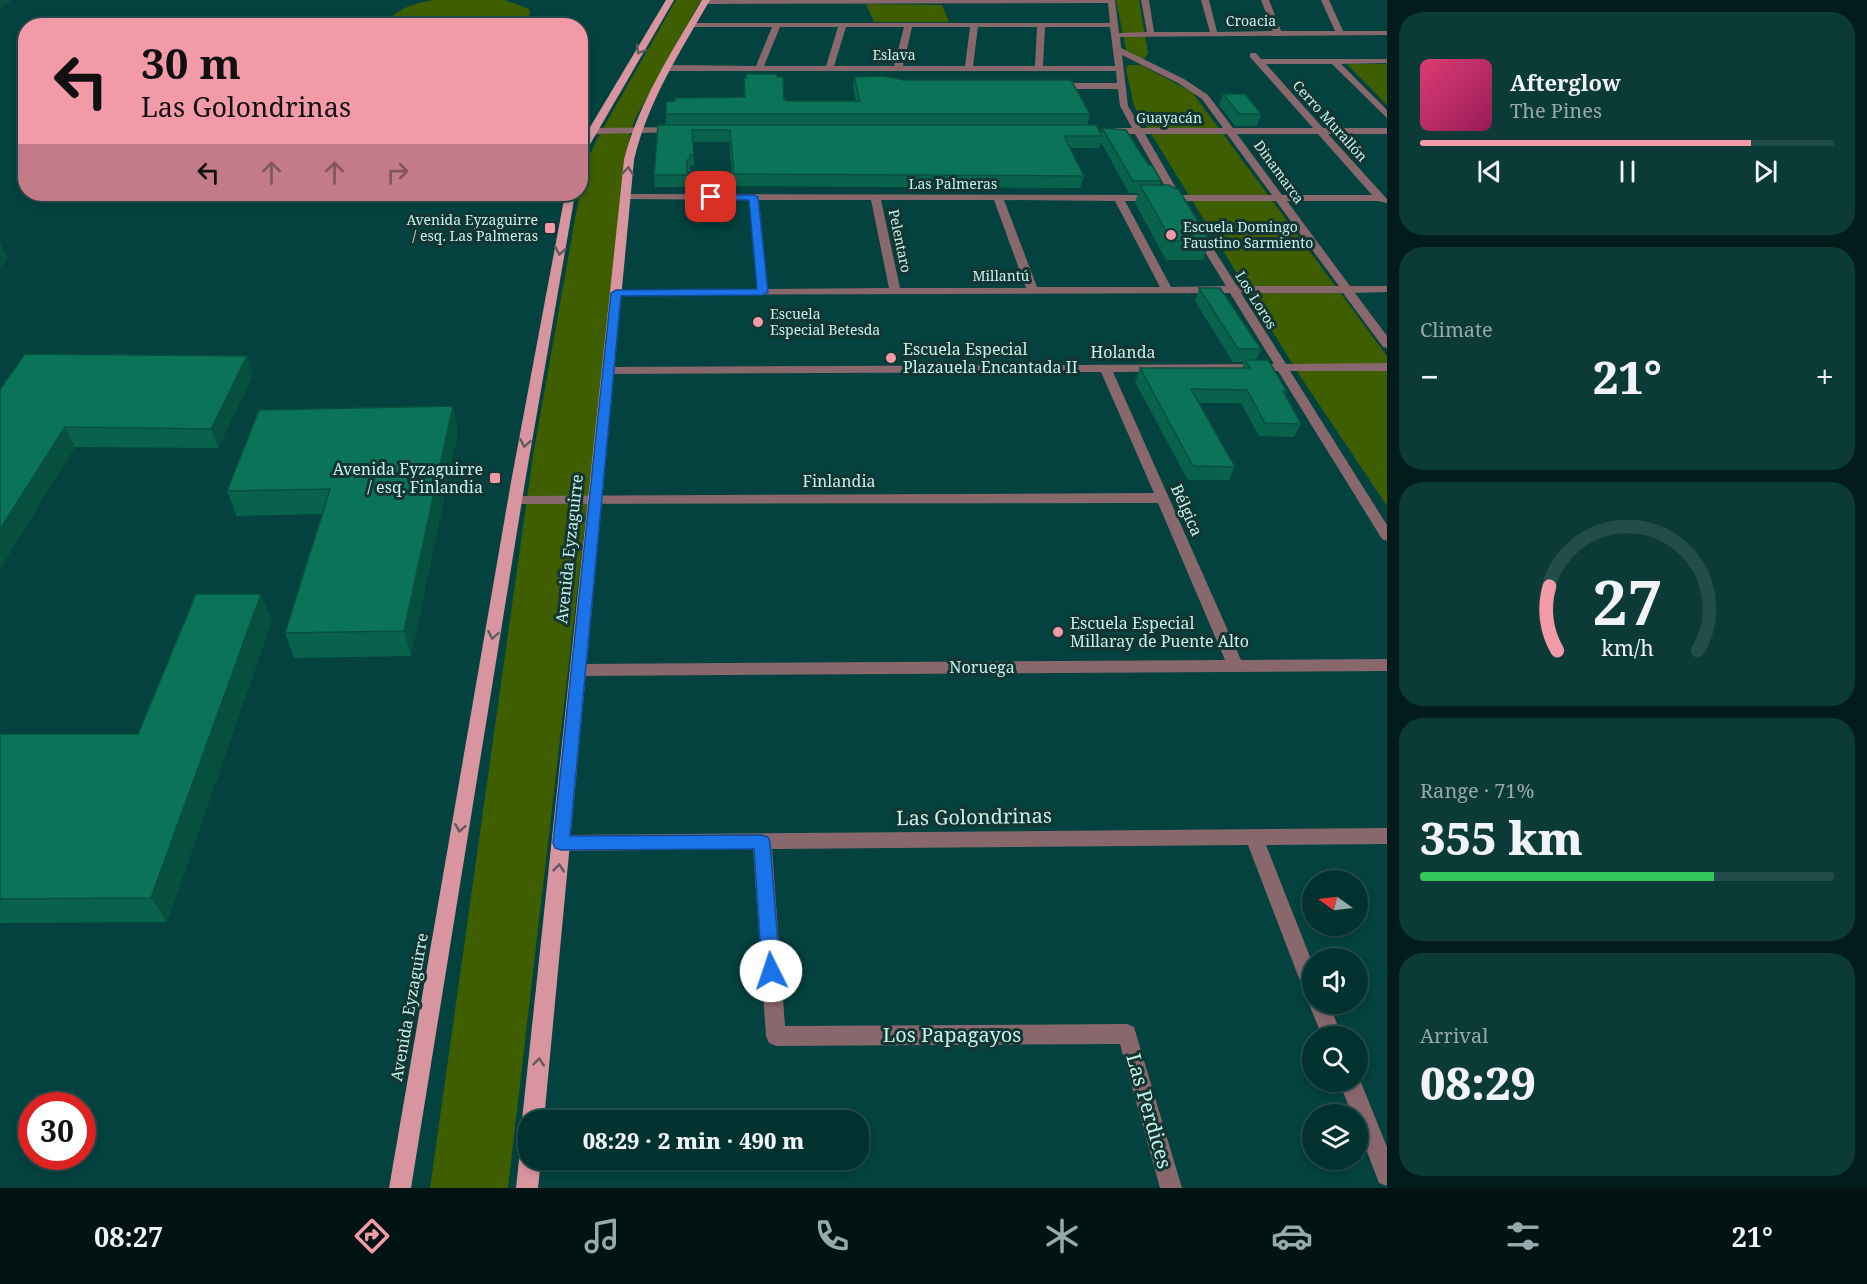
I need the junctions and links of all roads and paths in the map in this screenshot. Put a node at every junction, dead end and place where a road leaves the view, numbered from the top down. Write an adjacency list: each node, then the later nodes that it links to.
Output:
1 (670, 0): 40 (main road, one-way to 40)
2 (1145, 0): 24 (street)
3 (1205, 0): 21 (street)
4 (1265, 0): 22 (street)
5 (1325, 0): 23 (street)
6 (705, 1): 7 (street); 13 (main road, Avenida Eyzaguirre)
7 (784, 1): 8 (street)
8 (846, 1): 9 (street)
9 (910, 1): 10 (street)
10 (973, 1): 11 (street)
11 (1037, 1): 12 (street)
12 (1111, 1): 19 (street)
13 (692, 25): 14 (street, Croacia); 28 (main road, Avenida Eyzaguirre)
14 (777, 25): 15 (street, Croacia); 29 (street)
15 (843, 25): 16 (street, Croacia); 30 (street)
16 (909, 25): 17 (street, Croacia); 31 (street)
17 (974, 25): 18 (street, Croacia); 32 (street)
18 (1041, 25): 19 (street, Croacia); 33 (street)
19 (1116, 30): 24 (street, Croacia); 25 (street)
20 (1387, 33): 23 (street, Croacia)
21 (1214, 34): 22 (street, Croacia); 24 (street, Croacia)
22 (1278, 34): 23 (street, Croacia)
23 (1340, 34)
24 (1151, 35)
25 (1118, 50): 34 (street); 43 (street, Dinamarca)
26 (1334, 61): 27 (street); 37 (street); 44 (street, Cerro Murallón)
27 (1387, 61)
28 (668, 68): 29 (street, Eslava); 38 (main road, Avenida Eyzaguirre)
29 (759, 68): 30 (street, Eslava)
30 (829, 68): 31 (street, Eslava)
31 (898, 68): 32 (street, Eslava)
32 (969, 69): 33 (street, Eslava)
33 (1039, 69): 34 (street, Eslava)
34 (1120, 69): 36 (street)
35 (1050, 86): 36 (street)
36 (1121, 86): 42 (street)
37 (1387, 115)
38 (637, 130): 39 (street); 40 (street); 47 (main road, Avenida Eyzaguirre, one-way to 38)
39 (693, 130)
40 (592, 131): 46 (main road)
41 (1103, 131): 42 (street, Guayacán)
42 (1138, 131): 43 (street, Guayacán); 52 (street)
43 (1230, 131): 44 (street, Guayacán); 53 (street, Dinamarca)
44 (1321, 131): 45 (street, Guayacán); 55 (street, Cerro Murallón)
45 (1387, 131)
46 (588, 138)
47 (626, 197): 48 (street, Las Palmeras); 65 (main road, Avenida Eyzaguirre)
48 (754, 197): 49 (street, Las Palmeras); 64 (street)
49 (876, 198): 50 (street, Las Palmeras); 62 (street, Pelentaro)
50 (998, 198): 51 (street, Las Palmeras); 63 (street)
51 (1119, 198): 52 (street, Las Palmeras); 60 (street)
52 (1177, 198): 53 (street, Las Palmeras); 56 (street)
53 (1279, 198): 55 (street, Las Palmeras); 58 (street, Dinamarca)
54 (569, 201): 72 (main road, Avenida Eyzaguirre, one-way to 72)
55 (1384, 201)
56 (1187, 215)
57 (1193, 224): 61 (street, Los Loros)
58 (1347, 289): 59 (street, Millantú); 61 (street, Millantú); 66 (street, Dinamarca)
59 (1387, 289)
60 (1167, 290): 61 (street, Millantú); 63 (street, Millantú)
61 (1232, 290): 68 (street, Los Loros)
62 (895, 291): 63 (street, Millantú); 64 (street, Millantú)
63 (1033, 291)
64 (763, 292): 65 (street, Millantú)
65 (616, 293): 70 (main road, Avenida Eyzaguirre)
66 (1387, 344)
67 (1387, 367): 68 (street, Holanda)
68 (1281, 368): 69 (street, Holanda); 74 (street, Los Loros)
69 (1106, 369): 70 (street, Holanda); 71 (street, Bélgica)
70 (608, 371): 73 (main road, Avenida Eyzaguirre)
71 (1162, 498): 73 (street, Finlandia); 76 (street, Bélgica)
72 (515, 501): 73 (street, Finlandia); 88 (main road, Avenida Eyzaguirre, one-way to 88)
73 (595, 501): 77 (main road, Avenida Eyzaguirre)
74 (1387, 536)
75 (1387, 665): 76 (street, Noruega)
76 (1236, 666): 77 (street, Noruega)
77 (578, 670): 81 (main road, Avenida Eyzaguirre)
78 (1387, 836): 79 (street, Las Golondrinas)
79 (1254, 837): 80 (street, Las Golondrinas); 82 (street)
80 (762, 842): 81 (street, Las Golondrinas); 83 (street, Los Papagayos)
81 (561, 843): 85 (main road, Avenida Eyzaguirre, one-way to 81)
82 (1302, 960)
83 (1127, 1034): 90 (street, Las Perdices)
84 (1354, 1092): 87 (street)
85 (534, 1110)
86 (529, 1170): 89 (main road)
87 (1387, 1175)
88 (400, 1188)
89 (527, 1188)
90 (1171, 1188)

